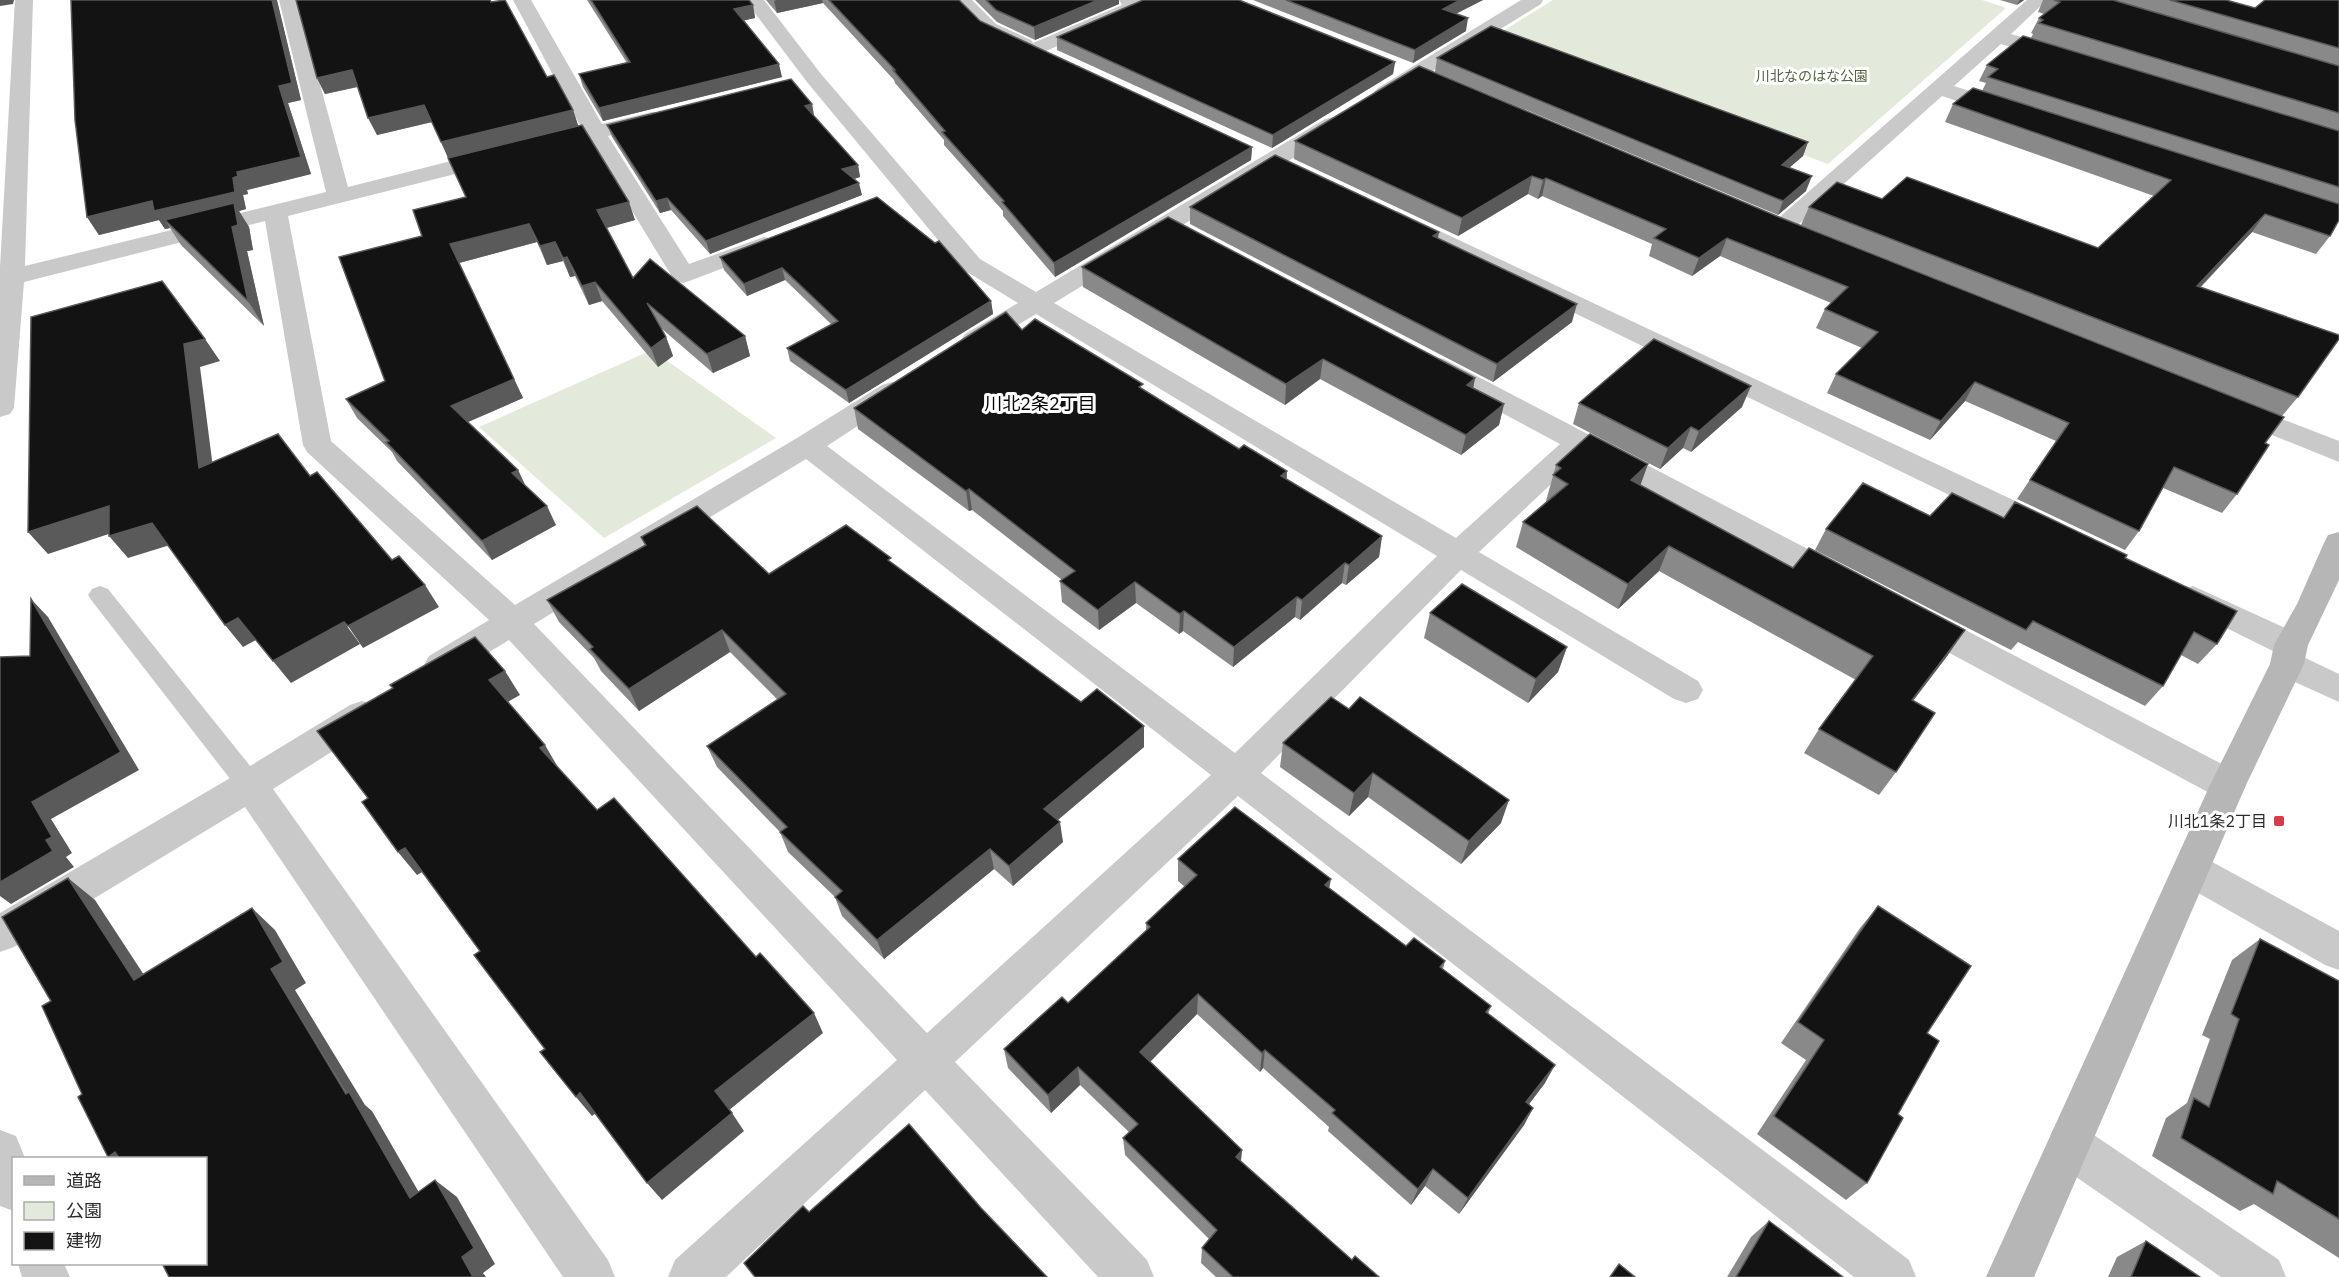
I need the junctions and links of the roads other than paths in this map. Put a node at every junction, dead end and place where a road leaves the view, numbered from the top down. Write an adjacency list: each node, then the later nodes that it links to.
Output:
1 (24, 0): 24 (street)
2 (288, 0): 17 (street)
3 (522, 0): 16 (street)
4 (754, 0): 25 (street)
5 (962, 0): 10 (street)
6 (1128, 0): 10 (street)
7 (1534, 0): 20 (street)
8 (2038, 0): 9 (street)
9 (1997, 36): 11 (street); 13 (street)
10 (1034, 50): 12 (street)
11 (2077, 61)
12 (1067, 64)
13 (1939, 88): 15 (street); 21 (street)
14 (676, 112): 16 (street)
15 (2028, 117)
16 (595, 132): 17 (street); 22 (street)
17 (339, 196): 19 (street)
18 (1371, 206): 34 (street)
19 (275, 212): 24 (street); 41 (street)
20 (1168, 224): 23 (street); 25 (street)
21 (1782, 228)
22 (780, 238)
23 (1199, 241)
24 (6, 278): 30 (street)
25 (1034, 302): 26 (street); 36 (street)
26 (955, 352)
27 (1410, 352): 31 (street)
28 (916, 377): 32 (street)
29 (2219, 404): 33 (street)
30 (0, 408)
31 (1579, 442): 36 (street); 38 (street)
32 (807, 445): 41 (street); 47 (street)
33 (2339, 452)
34 (2074, 542)
35 (2339, 543): 42 (street)
36 (1457, 555): 45 (street); 47 (street)
37 (2172, 589): 42 (street)
38 (1862, 591)
39 (100, 596): 48 (lane)
40 (1893, 608): 49 (street)
41 (511, 621): 43 (street); 53 (street)
42 (2289, 655): 44 (street); 49 (street)
43 (420, 678)
44 (2339, 689)
45 (1686, 690)
46 (380, 703): 48 (street)
47 (1236, 775): 53 (street); 60 (street)
48 (250, 785): 51 (street); 57 (street)
49 (2228, 785): 50 (street)
50 (2192, 870): 52 (street); 54 (street)
51 (0, 934)
52 (2339, 952)
53 (924, 1060): 58 (street); 59 (street)
54 (2068, 1145): 61 (street); 62 (street)
55 (0, 1152): 56 (street)
56 (12, 1184)
57 (591, 1277)
58 (692, 1277)
59 (1130, 1277)
60 (1892, 1277)
61 (2010, 1277)
62 (2262, 1277)

